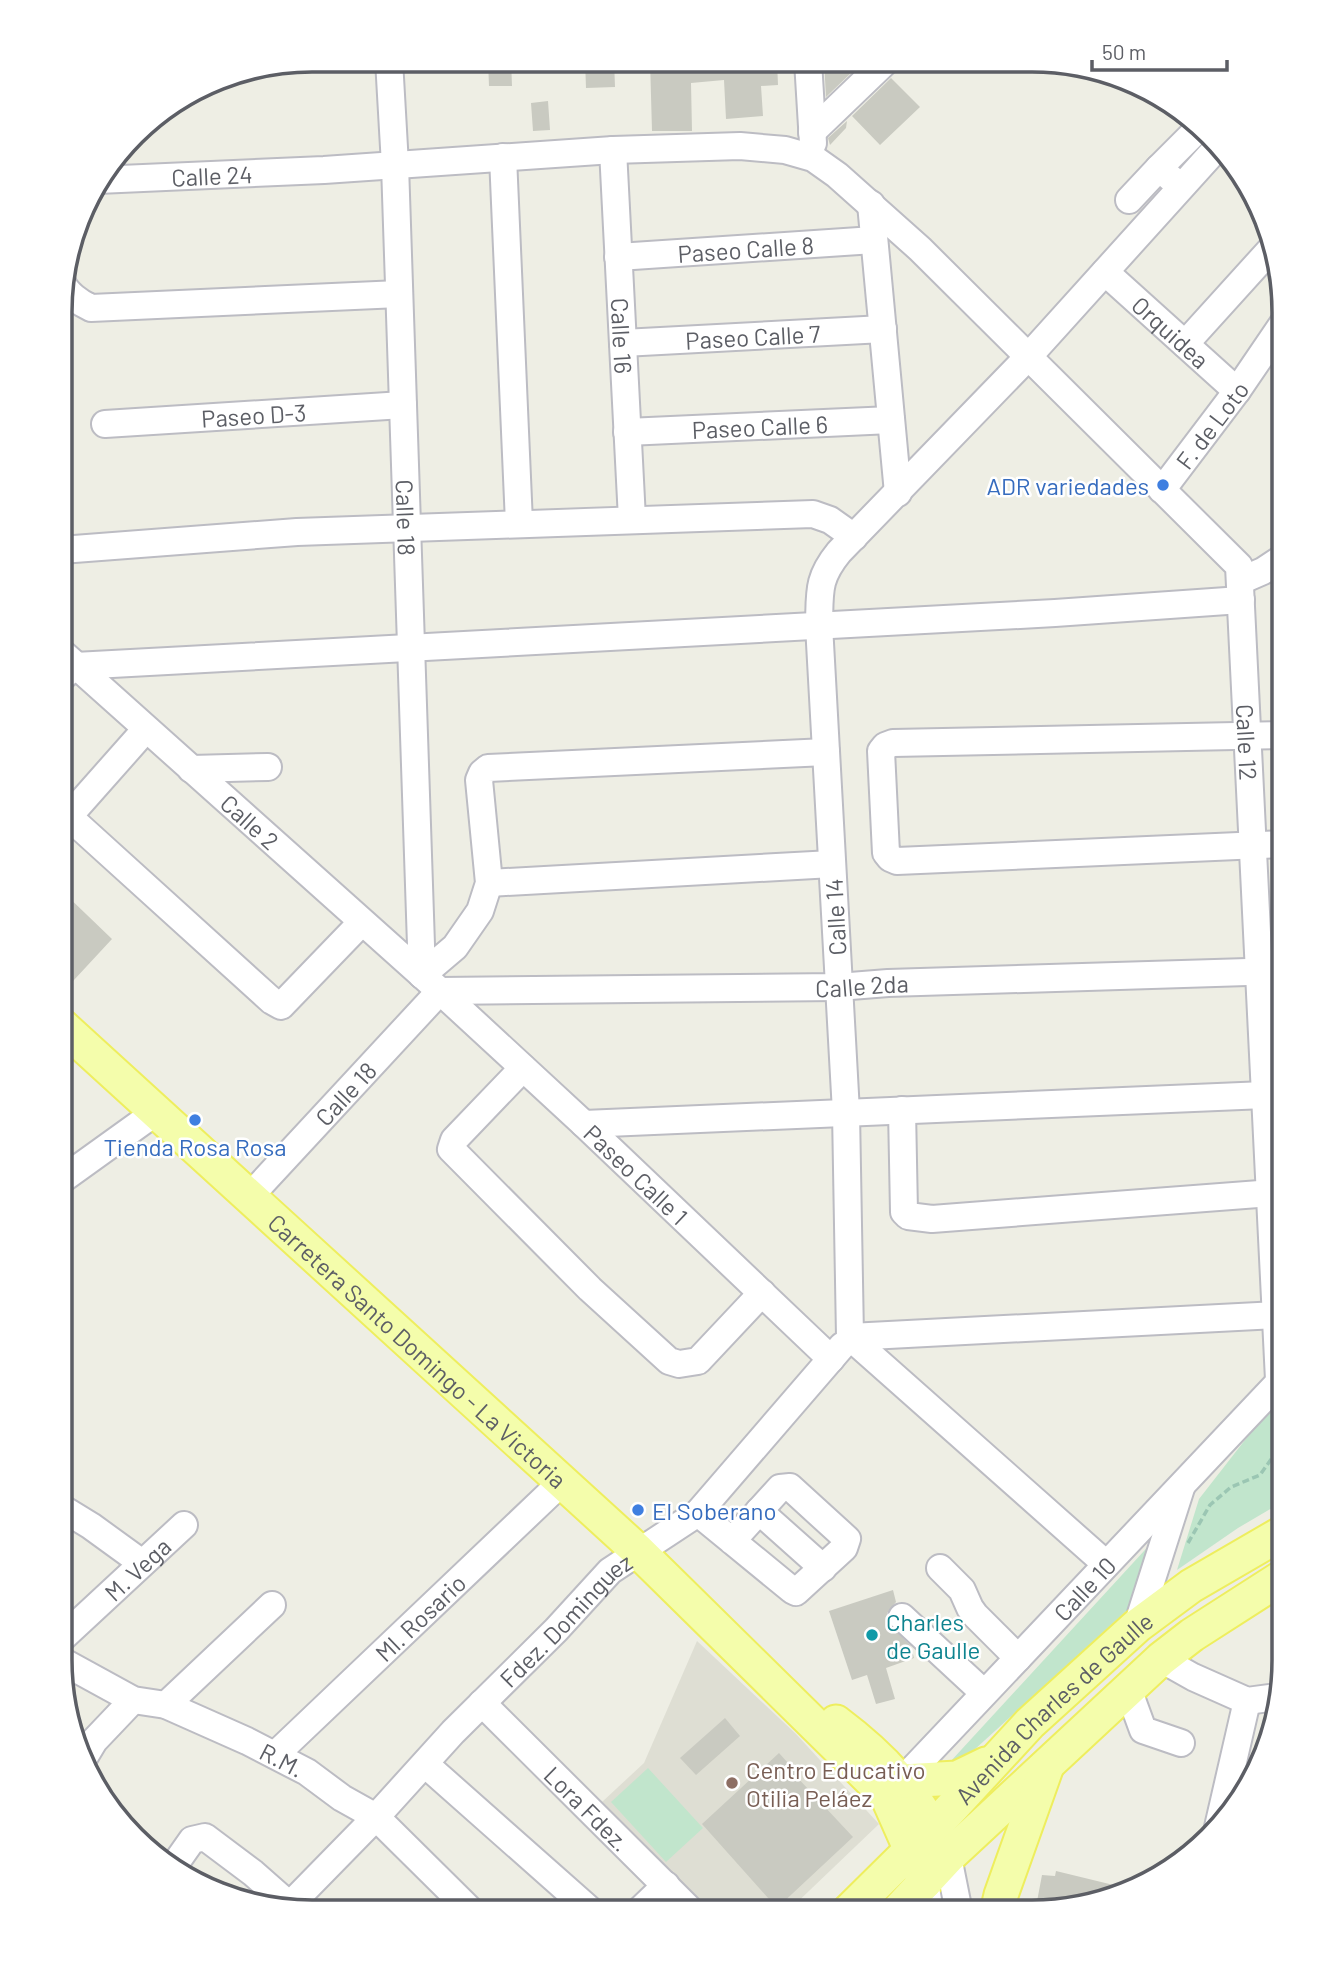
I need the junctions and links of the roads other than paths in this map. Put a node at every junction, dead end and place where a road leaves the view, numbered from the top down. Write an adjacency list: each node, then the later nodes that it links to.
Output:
1 (390, 72): 9 (street, Calle 18)
2 (809, 72): 5 (street)
3 (876, 72): 5 (street)
4 (1192, 135): 10 (street)
5 (813, 145): 6 (street, Calle 24); 14 (street)
6 (613, 150): 8 (street, Calle 24); 17 (street, Calle 16)
7 (1212, 153): 12 (street)
8 (503, 157): 9 (street, Calle 24); 34 (street)
9 (395, 165): 11 (street, Calle 24); 19 (street, Calle 18)
10 (1159, 168): 12 (street); 13 (street)
11 (111, 179)
12 (1181, 187): 18 (street)
13 (1129, 200)
14 (871, 204): 15 (street); 25 (street)
15 (874, 240): 17 (street, Paseo Calle 8); 21 (street)
16 (1265, 256): 24 (street)
17 (618, 257): 23 (street, Calle 16)
18 (1105, 272): 24 (street, Orquidea); 25 (street)
19 (400, 294): 20 (street); 27 (street, Calle 18)
20 (73, 295)
21 (883, 329): 23 (street, Paseo Calle 7); 28 (street)
22 (1272, 340): 26 (street, F. de Loto)
23 (623, 343): 30 (street, Calle 16)
24 (1185, 344): 26 (street, Orquidea)
25 (1028, 357): 31 (street); 32 (street)
26 (1237, 391): 31 (street, F. de Loto)
27 (403, 405): 29 (street, Paseo D-3); 35 (street, Calle 18)
28 (891, 420): 30 (street, Paseo Calle 6); 32 (street)
29 (104, 424)
30 (628, 432): 33 (street, Calle 16)
31 (1163, 490): 38 (street)
32 (898, 493): 36 (street)
33 (632, 519): 34 (street); 36 (street)
34 (519, 523): 35 (street)
35 (407, 528): 37 (street); 40 (street, Calle 18)
36 (854, 537): 39 (street, Calle 14)
37 (72, 549)
38 (1258, 574): 39 (street); 45 (street, Calle 12)
39 (819, 625): 40 (street); 46 (street, Calle 14)
40 (411, 648): 41 (street); 57 (street, Calle 18)
41 (72, 665)
42 (72, 670): 43 (street, Calle 2)
43 (146, 729): 48 (street, Calle 2); 49 (street)
44 (1272, 736): 45 (street)
45 (1247, 737): 52 (street, Calle 12); 52 (street)
46 (826, 752): 53 (street, Calle 14); 54 (street)
47 (268, 767): 48 (street)
48 (191, 769): 55 (street, Calle 2)
49 (72, 813)
50 (72, 827): 55 (street)
51 (1272, 844): 52 (street)
52 (1252, 845): 56 (street, Calle 12)
53 (832, 864): 54 (street); 58 (street, Calle 14)
54 (489, 883): 57 (street)
55 (362, 922): 57 (street, Calle 2)
56 (1271, 972): 58 (street, Calle 2da); 61 (street, Calle 12)
57 (431, 983): 58 (street, Calle 2da); 60 (street, Paseo Calle 1); 69 (street, Calle 18)
58 (838, 987): 64 (street, Calle 14)
59 (72, 1035): 63 (main road, Carretera Santo Domingo - La Victoria)
60 (523, 1068): 65 (street, Paseo Calle 1); 70 (street)
61 (1265, 1095): 62 (street); 66 (street, Calle 12)
62 (902, 1110): 64 (street); 68 (street)
63 (156, 1112): 67 (street); 69 (main road, Carretera Santo Domingo - La Victoria)
64 (846, 1112): 65 (street); 72 (street, Calle 14)
65 (584, 1124): 70 (street, Paseo Calle 1)
66 (1272, 1152)
67 (72, 1172)
68 (1272, 1193)
69 (250, 1196): 75 (main road, Carretera Santo Domingo - La Victoria)
70 (762, 1293): 73 (street, Paseo Calle 1)
71 (1272, 1315): 72 (street)
72 (849, 1337): 73 (street, Fdez. Dominguez); 85 (street)
73 (831, 1359): 78 (street, Fdez. Dominguez)
74 (1272, 1387): 76 (street, Calle 10)
75 (563, 1481): 83 (main road, Carretera Santo Domingo - La Victoria); 105 (street, Ml. Rosario)
76 (1183, 1481): 85 (street, Calle 10); 91 (street)
77 (759, 1511): 82 (street); 86 (street); 86 (street)
78 (698, 1513): 82 (street); 83 (street, Fdez. Dominguez)
79 (72, 1514): 84 (street)
80 (184, 1525): 84 (street, M. Vega)
81 (1272, 1539): 91 (main road, Avenida Charles de Gaulle)
82 (732, 1541): 86 (street)
83 (638, 1551): 101 (street, Fdez. Dominguez); 109 (main road, Carretera Santo Domingo - La Victoria)
84 (142, 1563): 92 (street, M. Vega)
85 (1106, 1564): 93 (street, Calle 10)
86 (823, 1568)
87 (940, 1568): 93 (street)
88 (1272, 1584): 94 (main road, Avenida Charles de Gaulle)
89 (272, 1605): 102 (street)
90 (902, 1617): 97 (street)
91 (1137, 1626): 106 (main road, Avenida Charles de Gaulle)
92 (72, 1629)
93 (1018, 1658): 97 (street, Calle 10)
94 (1161, 1659): 96 (main road, Avenida Charles de Gaulle); 100 (street)
95 (73, 1668): 99 (street, R.M.)
96 (1128, 1689): 103 (street); 107 (main road, Avenida Charles de Gaulle)
97 (984, 1693): 109 (street, Calle 10)
98 (1269, 1698): 100 (street)
99 (132, 1700): 102 (street, R.M.); 104 (street)
100 (1247, 1701): 110 (street)
101 (482, 1703): 108 (street, Fdez. Dominguez); 114 (street, Lora Fdez.)
102 (166, 1705): 105 (street, R.M.)
103 (1181, 1743)
104 (89, 1749)
105 (275, 1755): 111 (street, R.M.)
106 (998, 1758): 109 (main road); 112 (main road, Avenida Charles de Gaulle)
107 (1049, 1760): 112 (main road, Avenida Charles de Gaulle); 124 (main road)
108 (425, 1764): 111 (street, Fdez. Dominguez); 119 (street)
109 (894, 1789): 112 (main road, Carretera Santo Domingo - La Victoria)
110 (1223, 1805)
111 (376, 1817): 117 (street, Fdez. Dominguez); 118 (street, R.M.)
112 (931, 1845): 116 (main road, Carretera Santo Domingo - La Victoria); 122 (main road, Avenida Charles de Gaulle); 123 (street)
113 (178, 1860): 115 (street)
114 (666, 1885): 120 (street); 121 (street, Lora Fdez.)
115 (278, 1897)
116 (927, 1897)
117 (299, 1899)
118 (460, 1900)
119 (579, 1900)
120 (650, 1900)
121 (680, 1900)
122 (863, 1900)
123 (954, 1900)
124 (999, 1900)

